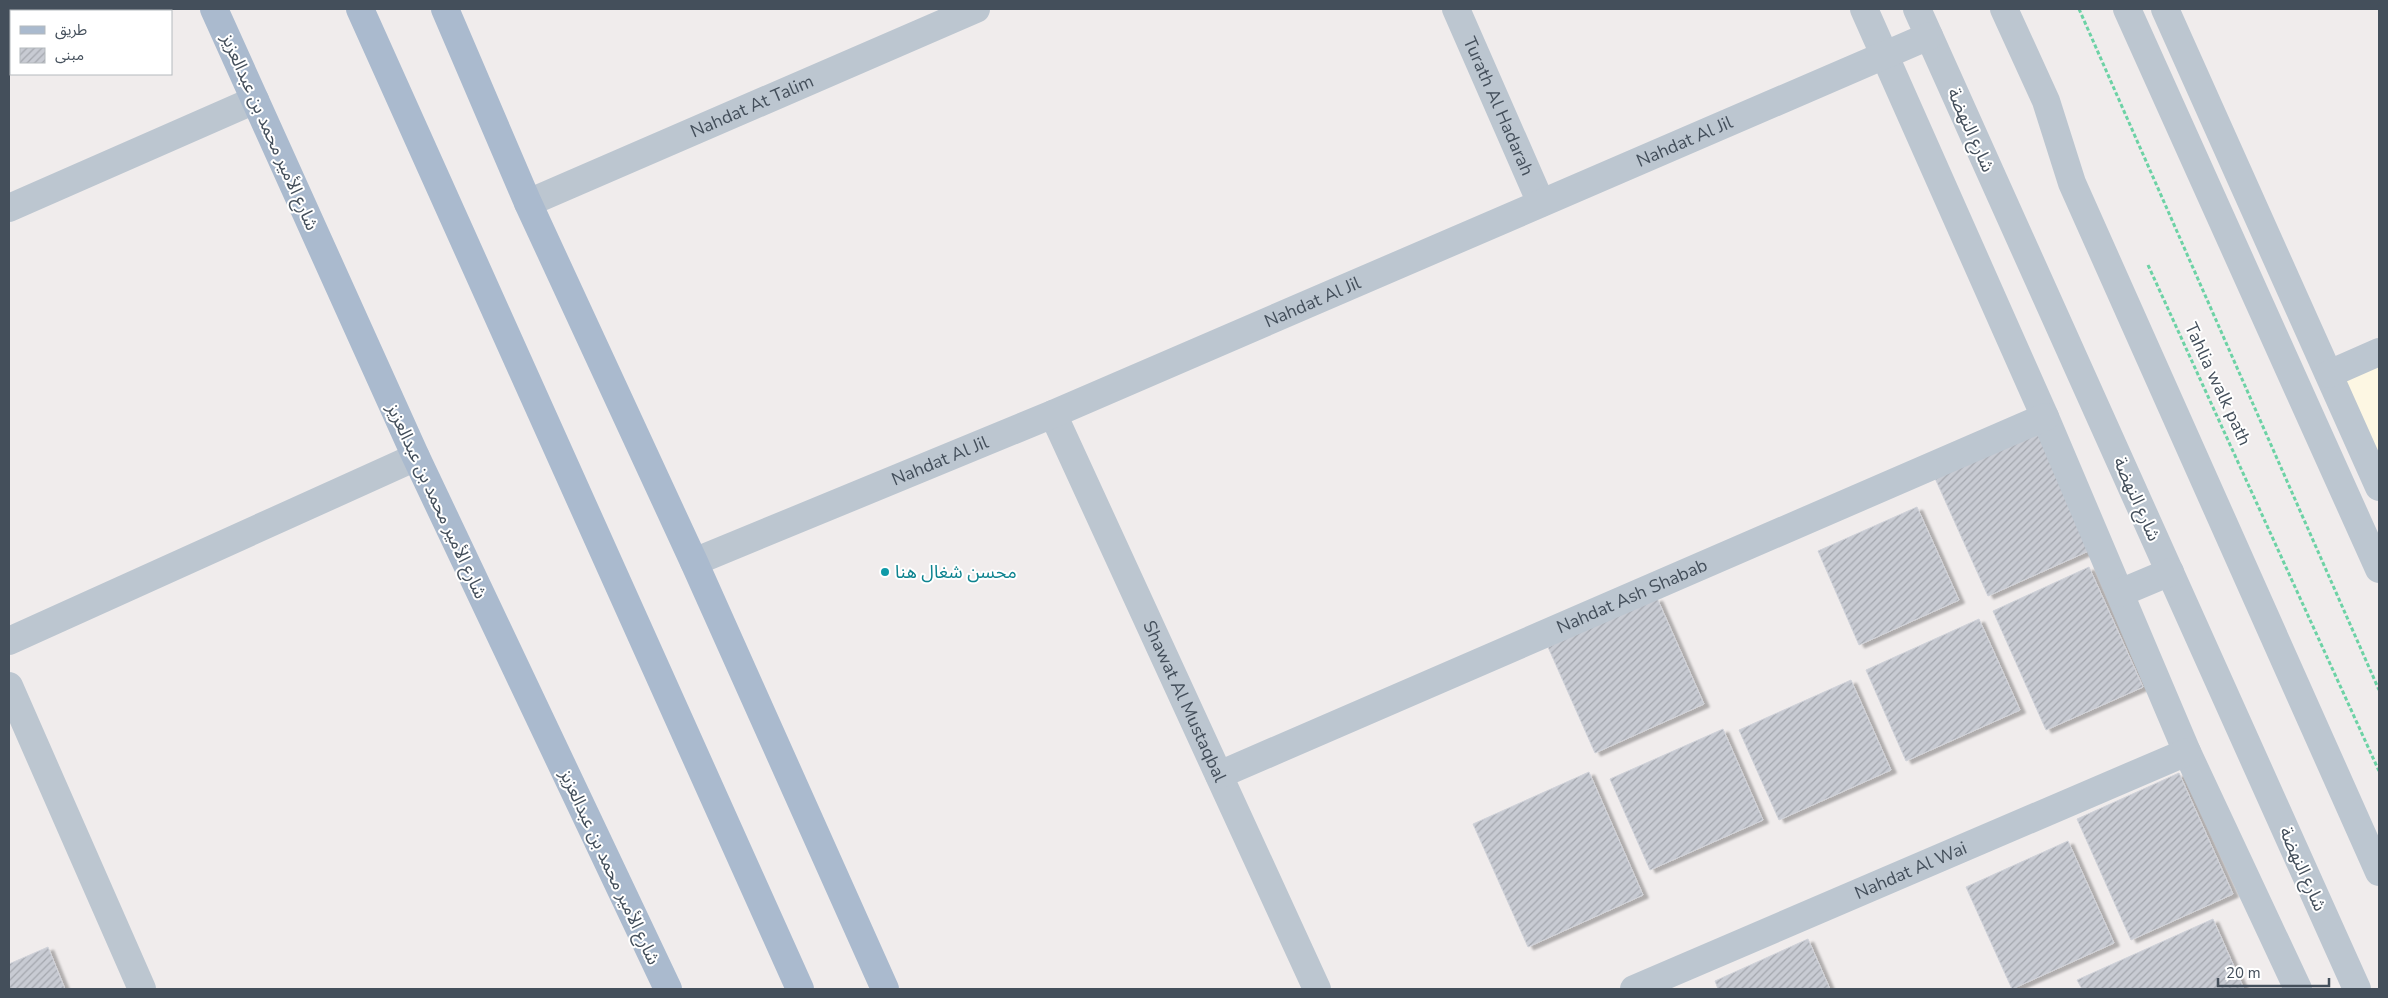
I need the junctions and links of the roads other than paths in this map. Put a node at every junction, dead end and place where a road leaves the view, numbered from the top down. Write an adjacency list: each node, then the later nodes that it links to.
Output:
1 (214, 9): 13 (main road, شارع الأمير محمد بن عبدالعزيز)
2 (360, 9): 34 (main road)
3 (445, 9): 14 (main road)
4 (976, 9): 14 (street, Nahdat At Talim)
5 (1456, 9): 15 (street, Turath Al Hadarah)
6 (1864, 9): 12 (street)
7 (1918, 9): 11 (street, شارع النهضة)
8 (2004, 9): 31 (street)
9 (2127, 9): 24 (street)
10 (2165, 9): 18 (street)
11 (1929, 36): 12 (street, Nahdat Al Jil); 25 (street, شارع النهضة)
12 (1885, 55): 15 (street, Nahdat Al Jil); 20 (street)
13 (255, 100): 16 (street); 21 (main road, شارع الأمير محمد بن عبدالعزيز)
14 (528, 203): 23 (main road)
15 (1541, 203): 19 (street, Nahdat Al Jil)
16 (9, 208)
17 (2379, 352): 18 (street)
18 (2329, 374): 22 (street)
19 (1052, 414): 23 (street, Nahdat Al Jil); 30 (street, Shawat Al Mustaqbal)
20 (2045, 417): 26 (street); 30 (street, Nahdat Ash Shabab)
21 (416, 457): 27 (street); 33 (main road, شارع الأمير محمد بن عبدالعزيز)
22 (2379, 487)
23 (694, 562): 35 (main road)
24 (2379, 569)
25 (2170, 572): 26 (street); 39 (street, شارع النهضة)
26 (2120, 593): 29 (street)
27 (9, 641)
28 (9, 686): 32 (street)
29 (2187, 752): 37 (street, Nahdat Al Wai); 38 (street)
30 (1219, 775): 36 (street, Shawat Al Mustaqbal)
31 (2379, 872)
32 (142, 989)
33 (668, 989)
34 (800, 989)
35 (886, 989)
36 (1318, 989)
37 (1634, 989)
38 (2298, 989)
39 (2358, 989)

